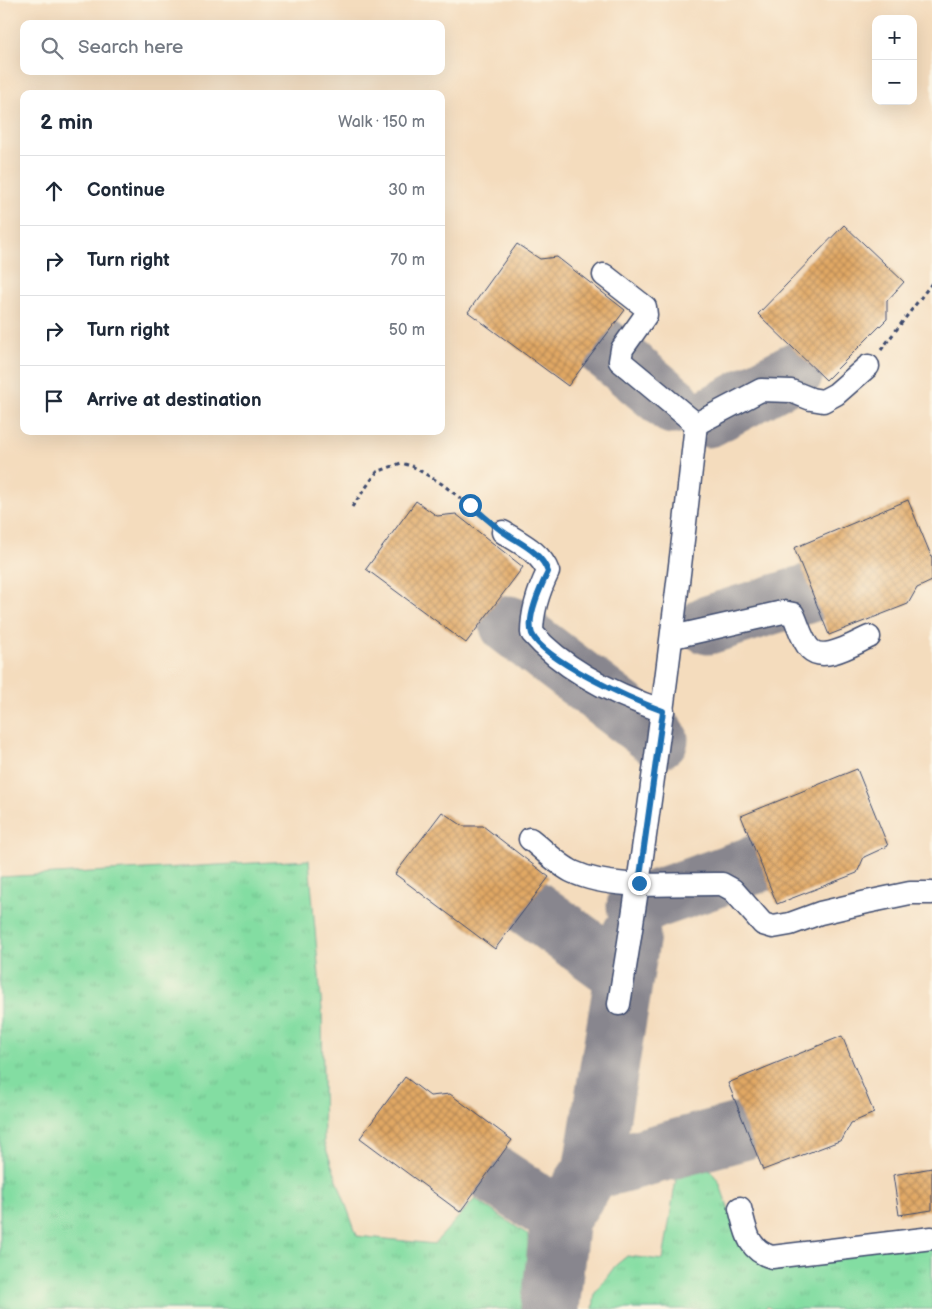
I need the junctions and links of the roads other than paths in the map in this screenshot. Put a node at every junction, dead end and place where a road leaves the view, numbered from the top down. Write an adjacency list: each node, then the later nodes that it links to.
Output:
1 (604, 275): 3 (lane)
2 (868, 366): 3 (lane)
3 (696, 424): 6 (lane)
4 (504, 532): 7 (lane)
5 (869, 636): 6 (lane)
6 (673, 637): 7 (lane)
7 (663, 711): 9 (lane)
8 (530, 839): 9 (lane)
9 (639, 883): 10 (lane); 11 (lane)
10 (932, 893)
11 (619, 1004)
12 (740, 1208): 13 (lane)
13 (932, 1238)

